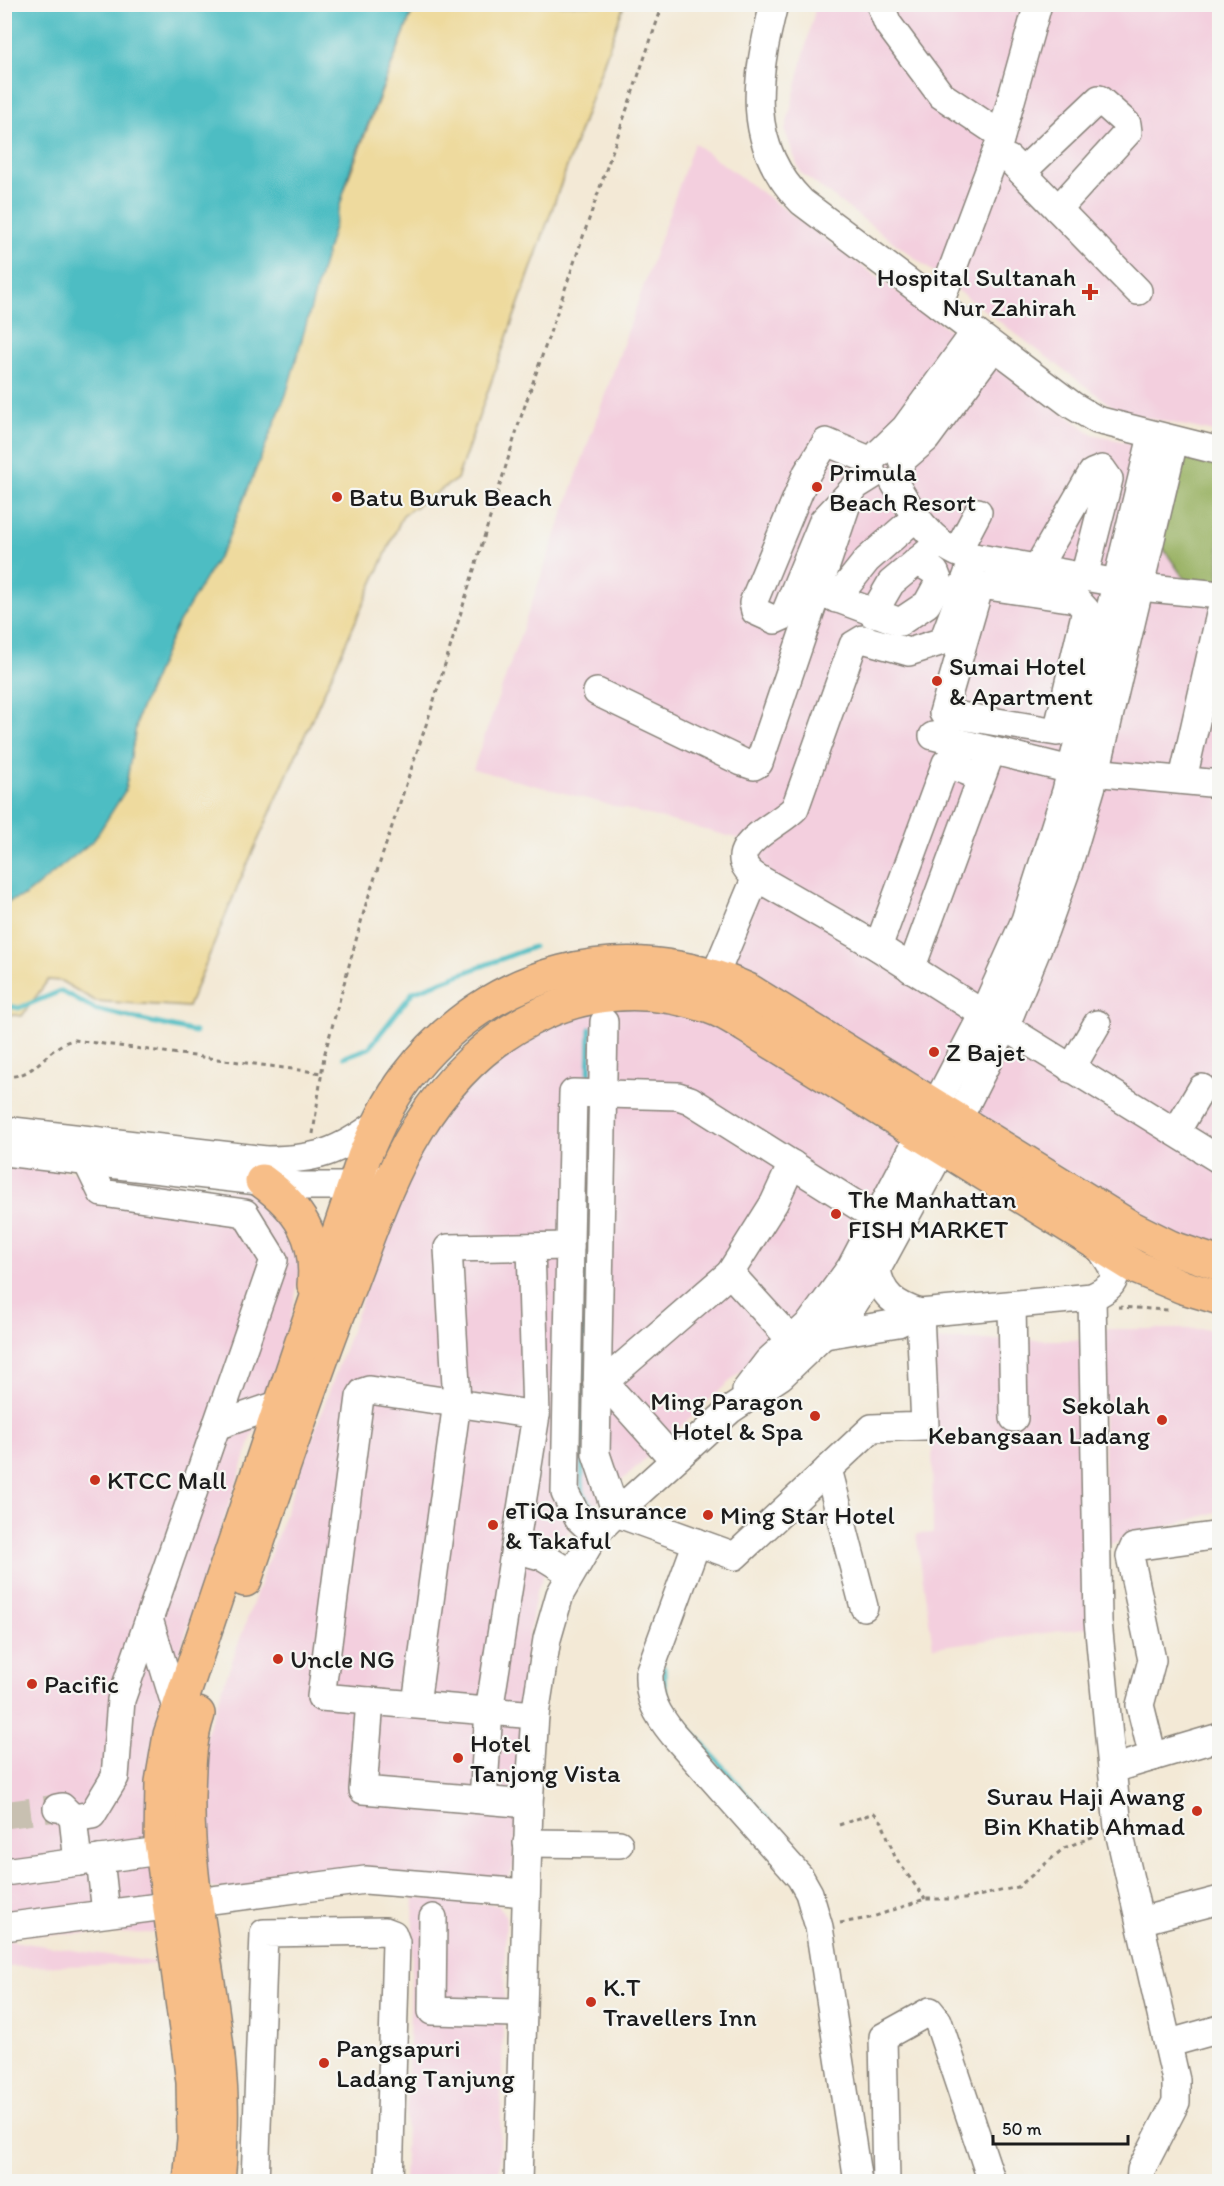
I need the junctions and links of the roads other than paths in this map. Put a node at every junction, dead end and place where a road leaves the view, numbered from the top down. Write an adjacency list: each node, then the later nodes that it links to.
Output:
1 (774, 4): 8 (street)
2 (880, 4): 4 (street)
3 (1038, 4): 4 (street)
4 (1000, 141): 5 (street); 8 (street)
5 (1022, 172): 6 (street); 6 (street)
6 (1058, 208): 7 (street)
7 (1138, 291)
8 (939, 305): 9 (street)
9 (984, 339): 10 (street); 12 (street)
10 (1163, 438): 11 (street); 20 (street)
11 (1220, 451)
12 (884, 466): 13 (street); 13 (street); 15 (street)
13 (851, 492): 21 (street)
14 (978, 512): 16 (street)
15 (915, 518): 16 (street); 21 (street)
16 (957, 551): 17 (street); 18 (street); 33 (street)
17 (917, 561): 23 (street); 23 (street)
18 (1020, 574): 18 (street); 19 (street); 19 (street)
19 (1084, 577): 20 (street)
20 (1128, 585): 22 (street); 29 (street)
21 (827, 595): 23 (street); 26 (street)
22 (1220, 595)
23 (873, 614)
24 (1220, 614): 25 (street)
25 (1212, 679): 31 (street)
26 (597, 692)
27 (933, 736): 28 (street)
28 (991, 750): 29 (street); 30 (street)
29 (1084, 771): 31 (street); 37 (street)
30 (981, 777): 34 (street); 35 (street)
31 (1183, 779): 32 (street)
32 (1220, 784)
33 (756, 877): 34 (street); 36 (street)
34 (878, 948): 35 (street)
35 (911, 969): 37 (street)
36 (715, 975): 43 (main road); 44 (main road)
37 (994, 1020): 40 (street); 44 (street)
38 (604, 1022): 42 (street)
39 (1097, 1024): 40 (street)
40 (1071, 1069): 46 (street)
41 (1202, 1088): 46 (street)
42 (603, 1094): 51 (street); 56 (street); 69 (street)
43 (379, 1122): 45 (street); 53 (main road)
44 (940, 1127): 50 (main road); 54 (street); 55 (main road); 58 (main road); 59 (street)
45 (4, 1130)
46 (1176, 1132): 48 (street)
47 (4, 1152): 49 (street)
48 (1220, 1160)
49 (87, 1161): 52 (street); 74 (street)
50 (400, 1161): 53 (street); 99 (main road)
51 (792, 1164): 54 (street); 60 (street)
52 (262, 1182): 53 (street); 65 (main road)
53 (354, 1184): 65 (main road)
54 (877, 1218): 67 (street)
55 (1097, 1244): 61 (main road); 62 (street)
56 (570, 1246): 57 (street); 80 (street)
57 (531, 1247): 70 (street); 73 (street)
58 (1220, 1264)
59 (877, 1269): 64 (street); 66 (street)
60 (730, 1273): 67 (street); 69 (street)
61 (1220, 1298)
62 (1092, 1301): 63 (street); 94 (street)
63 (1012, 1305): 64 (street); 75 (street)
64 (920, 1313): 66 (street); 77 (street)
65 (309, 1319): 71 (main road)
66 (825, 1335): 72 (street)
67 (791, 1340): 72 (street)
68 (259, 1341): 74 (street)
69 (601, 1383): 76 (street); 79 (street)
70 (457, 1402): 73 (street); 87 (street); 88 (street)
71 (280, 1404): 74 (street); 90 (main road)
72 (730, 1410): 76 (street)
73 (536, 1415): 83 (street)
74 (224, 1417): 78 (street); 86 (street)
75 (1014, 1418)
76 (674, 1460): 79 (street)
77 (828, 1469): 82 (street); 85 (street)
78 (213, 1474)
79 (616, 1513): 80 (street); 82 (street)
80 (595, 1534): 84 (street)
81 (1220, 1534): 93 (street)
82 (697, 1542): 117 (street)
83 (515, 1549): 84 (street); 89 (street)
84 (570, 1573): 91 (street)
85 (864, 1607)
86 (149, 1619): 90 (street); 100 (street)
87 (370, 1701): 88 (street); 95 (street)
88 (416, 1704): 89 (street)
89 (489, 1710): 91 (street); 95 (street)
90 (177, 1711): 99 (main road)
91 (536, 1714): 96 (street)
92 (1220, 1737): 93 (street)
93 (1153, 1756): 94 (street)
94 (1112, 1769): 107 (street)
95 (483, 1800): 96 (street)
96 (529, 1804): 97 (street)
97 (527, 1843): 98 (street); 102 (street)
98 (619, 1844)
99 (175, 1849): 100 (street); 104 (main road)
100 (89, 1860): 101 (street); 105 (street)
101 (9, 1873)
102 (526, 1893): 104 (street); 109 (street)
103 (1220, 1900): 107 (street)
104 (181, 1903): 105 (street); 112 (main road); 113 (main road)
105 (105, 1913): 108 (street)
106 (434, 1918): 109 (street)
107 (1140, 1921): 111 (street)
108 (11, 1922)
109 (522, 2013): 116 (street)
110 (1220, 2029): 111 (street)
111 (1170, 2043): 120 (street)
112 (190, 2181)
113 (218, 2181)
114 (255, 2181): 115 (street)
115 (389, 2181)
116 (518, 2181)
117 (858, 2181)
118 (886, 2181): 119 (street)
119 (992, 2181)
120 (1140, 2181)

